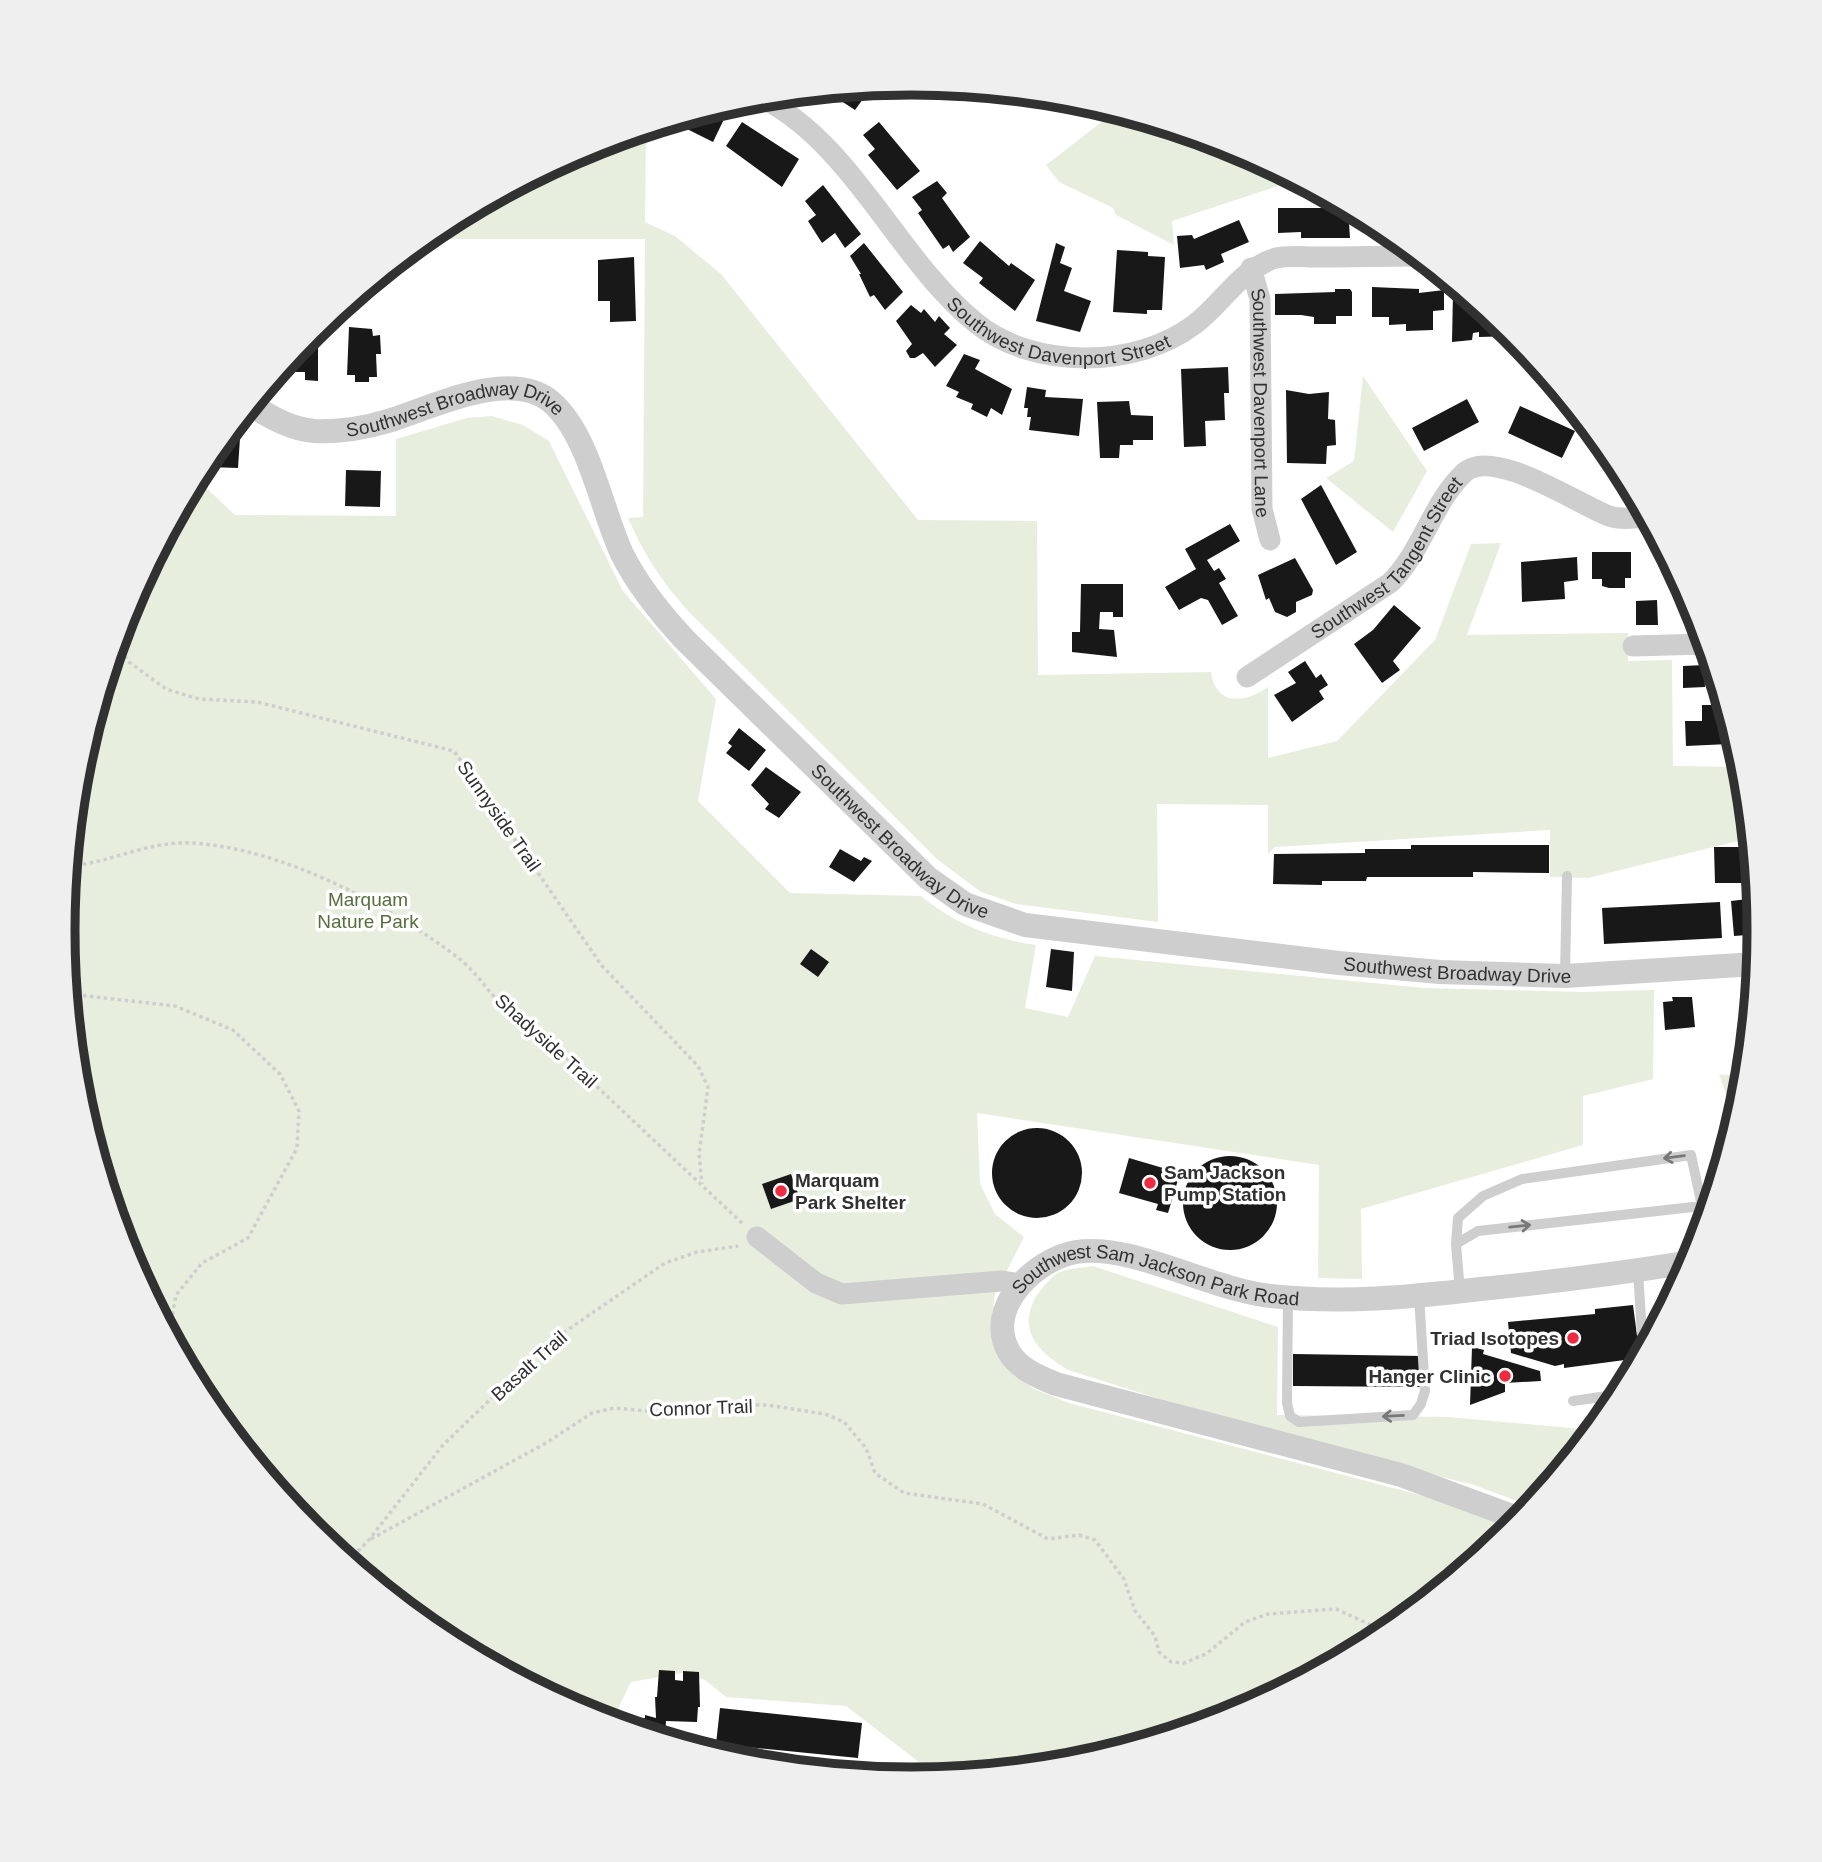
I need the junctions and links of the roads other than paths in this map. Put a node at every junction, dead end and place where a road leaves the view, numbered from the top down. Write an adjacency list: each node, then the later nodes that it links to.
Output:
1 (775, 107): 3 (street, Southwest Davenport Street)
2 (1403, 256): 3 (street, Southwest Davenport Street)
3 (1251, 268): 6 (street, Southwest Davenport Lane)
4 (259, 409): 12 (street, Southwest Broadway Drive)
5 (1637, 517): 9 (street, Southwest Tangent Street)
6 (1270, 540)
7 (1695, 644): 8 (street)
8 (1633, 646)
9 (1247, 677)
10 (1567, 876): 12 (lane)
11 (1746, 965): 12 (street, Southwest Broadway Drive)
12 (1565, 976)
13 (1701, 1202): 16 (lane, one-way to 16)
14 (1700, 1206): 16 (lane, one-way to 14)
15 (757, 1237): 19 (street)
16 (1456, 1244): 20 (lane)
17 (1677, 1264): 18 (street, Southwest Sam Jackson Park Road)
18 (1638, 1270): 20 (street, Southwest Sam Jackson Park Road); 23 (lane)
19 (1021, 1284): 22 (street, Southwest Sam Jackson Park Road); 26 (street, Southwest Sam Jackson Park Road)
20 (1460, 1292): 21 (street, Southwest Sam Jackson Park Road)
21 (1419, 1296): 22 (street, Southwest Sam Jackson Park Road); 22 (lane, one-way to 22)
22 (1288, 1297)
23 (1642, 1336)
24 (1605, 1396): 25 (lane)
25 (1573, 1401)
26 (1510, 1514)

